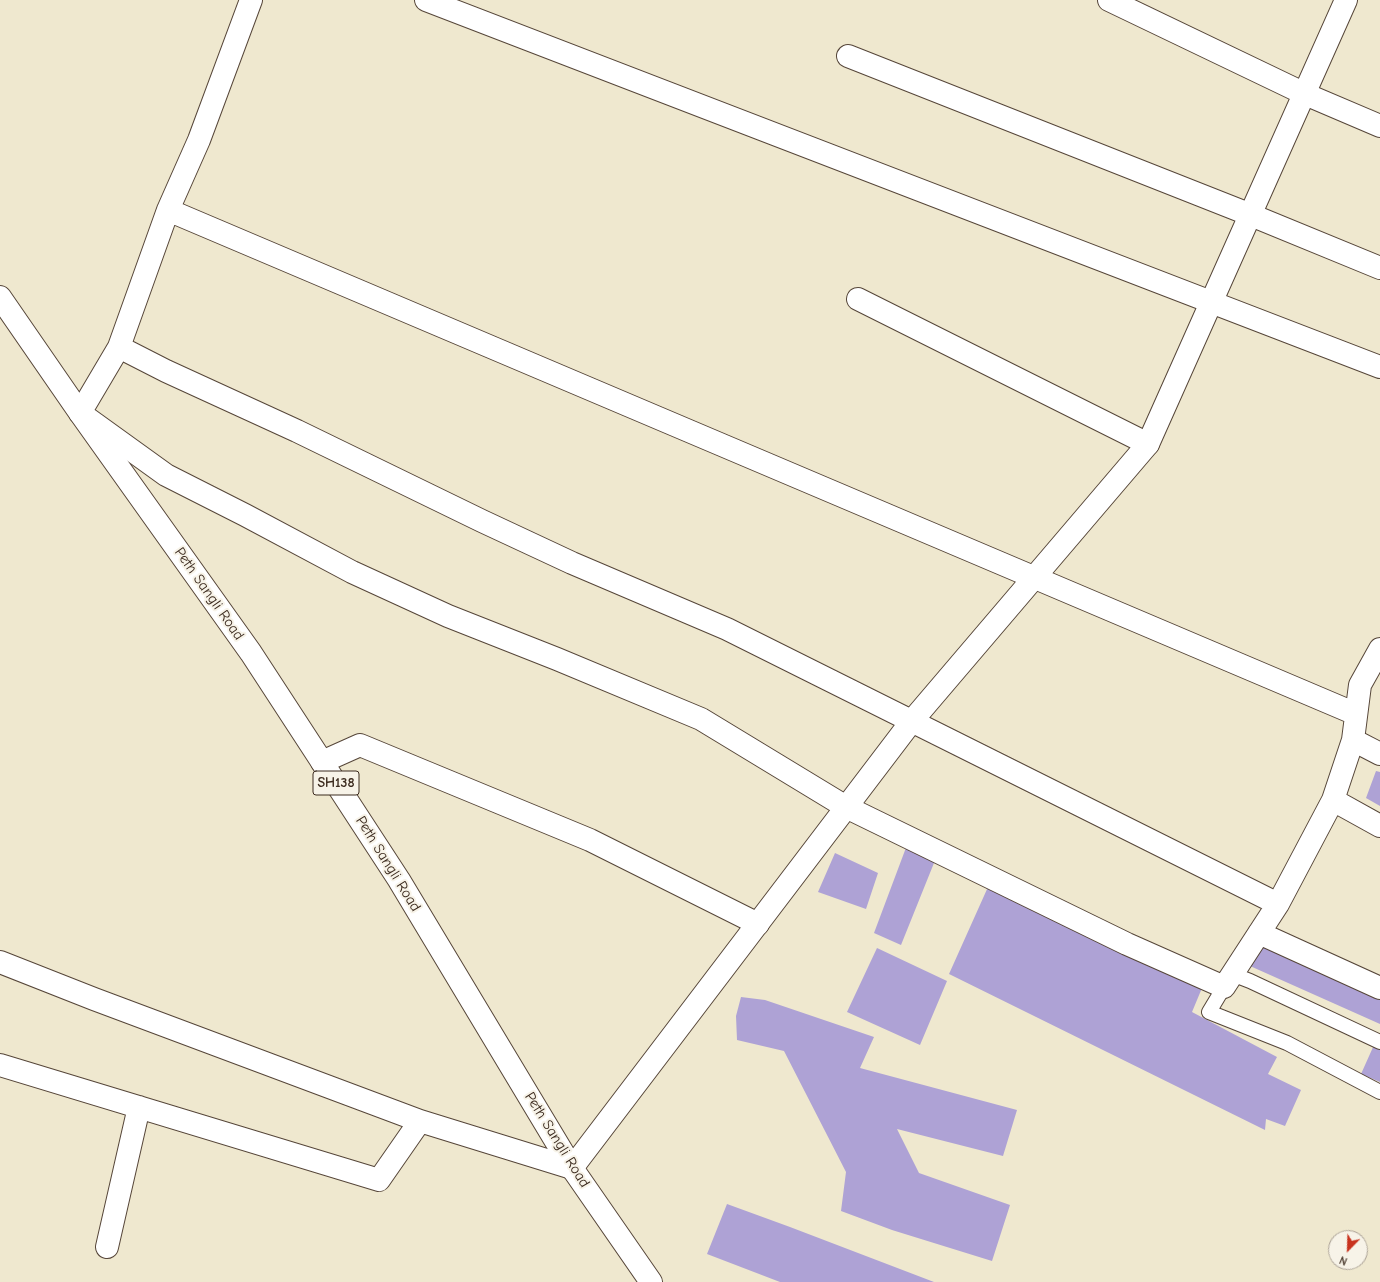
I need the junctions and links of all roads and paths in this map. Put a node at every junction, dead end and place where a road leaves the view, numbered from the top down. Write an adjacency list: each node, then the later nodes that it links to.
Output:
1 (251, 0): 8 (main road)
2 (426, 0): 13 (main road)
3 (1108, 0): 6 (main road)
4 (1346, 0): 6 (main road)
5 (848, 56): 9 (main road)
6 (1305, 94): 7 (main road); 9 (main road)
7 (1380, 126)
8 (168, 210): 14 (main road); 18 (main road)
9 (1251, 215): 10 (main road); 13 (main road)
10 (1380, 268)
11 (0, 297): 16 (main road, Peth Sangli Road / SH138)
12 (858, 299): 17 (main road)
13 (1212, 302): 15 (main road); 17 (main road)
14 (119, 347): 16 (main road); 21 (main road)
15 (1380, 368)
16 (80, 413): 24 (main road, Peth Sangli Road / SH138); 26 (main road)
17 (1148, 444): 18 (main road)
18 (1035, 578): 20 (main road); 21 (main road)
19 (1380, 649): 20 (main road)
20 (1356, 714): 22 (main road)
21 (911, 722): 26 (main road); 28 (main road)
22 (1353, 740): 23 (main road); 25 (main road)
23 (1380, 754)
24 (322, 762): 29 (main road); 39 (main road, Peth Sangli Road / SH138)
25 (1333, 800): 27 (main road); 28 (main road)
26 (846, 807): 29 (main road); 32 (main road)
27 (1380, 826)
28 (1278, 904): 30 (main road)
29 (758, 924): 39 (main road)
30 (1259, 933): 32 (main road); 33 (main road)
31 (0, 962): 38 (main road)
32 (1228, 980): 34 (lane); 36 (lane)
33 (1380, 988)
34 (1380, 1042)
35 (0, 1065): 37 (main road)
36 (1380, 1092)
37 (139, 1107): 38 (main road); 40 (main road)
38 (420, 1121): 39 (main road)
39 (572, 1168): 41 (main road, Peth Sangli Road / SH138)
40 (107, 1247)
41 (651, 1282)

